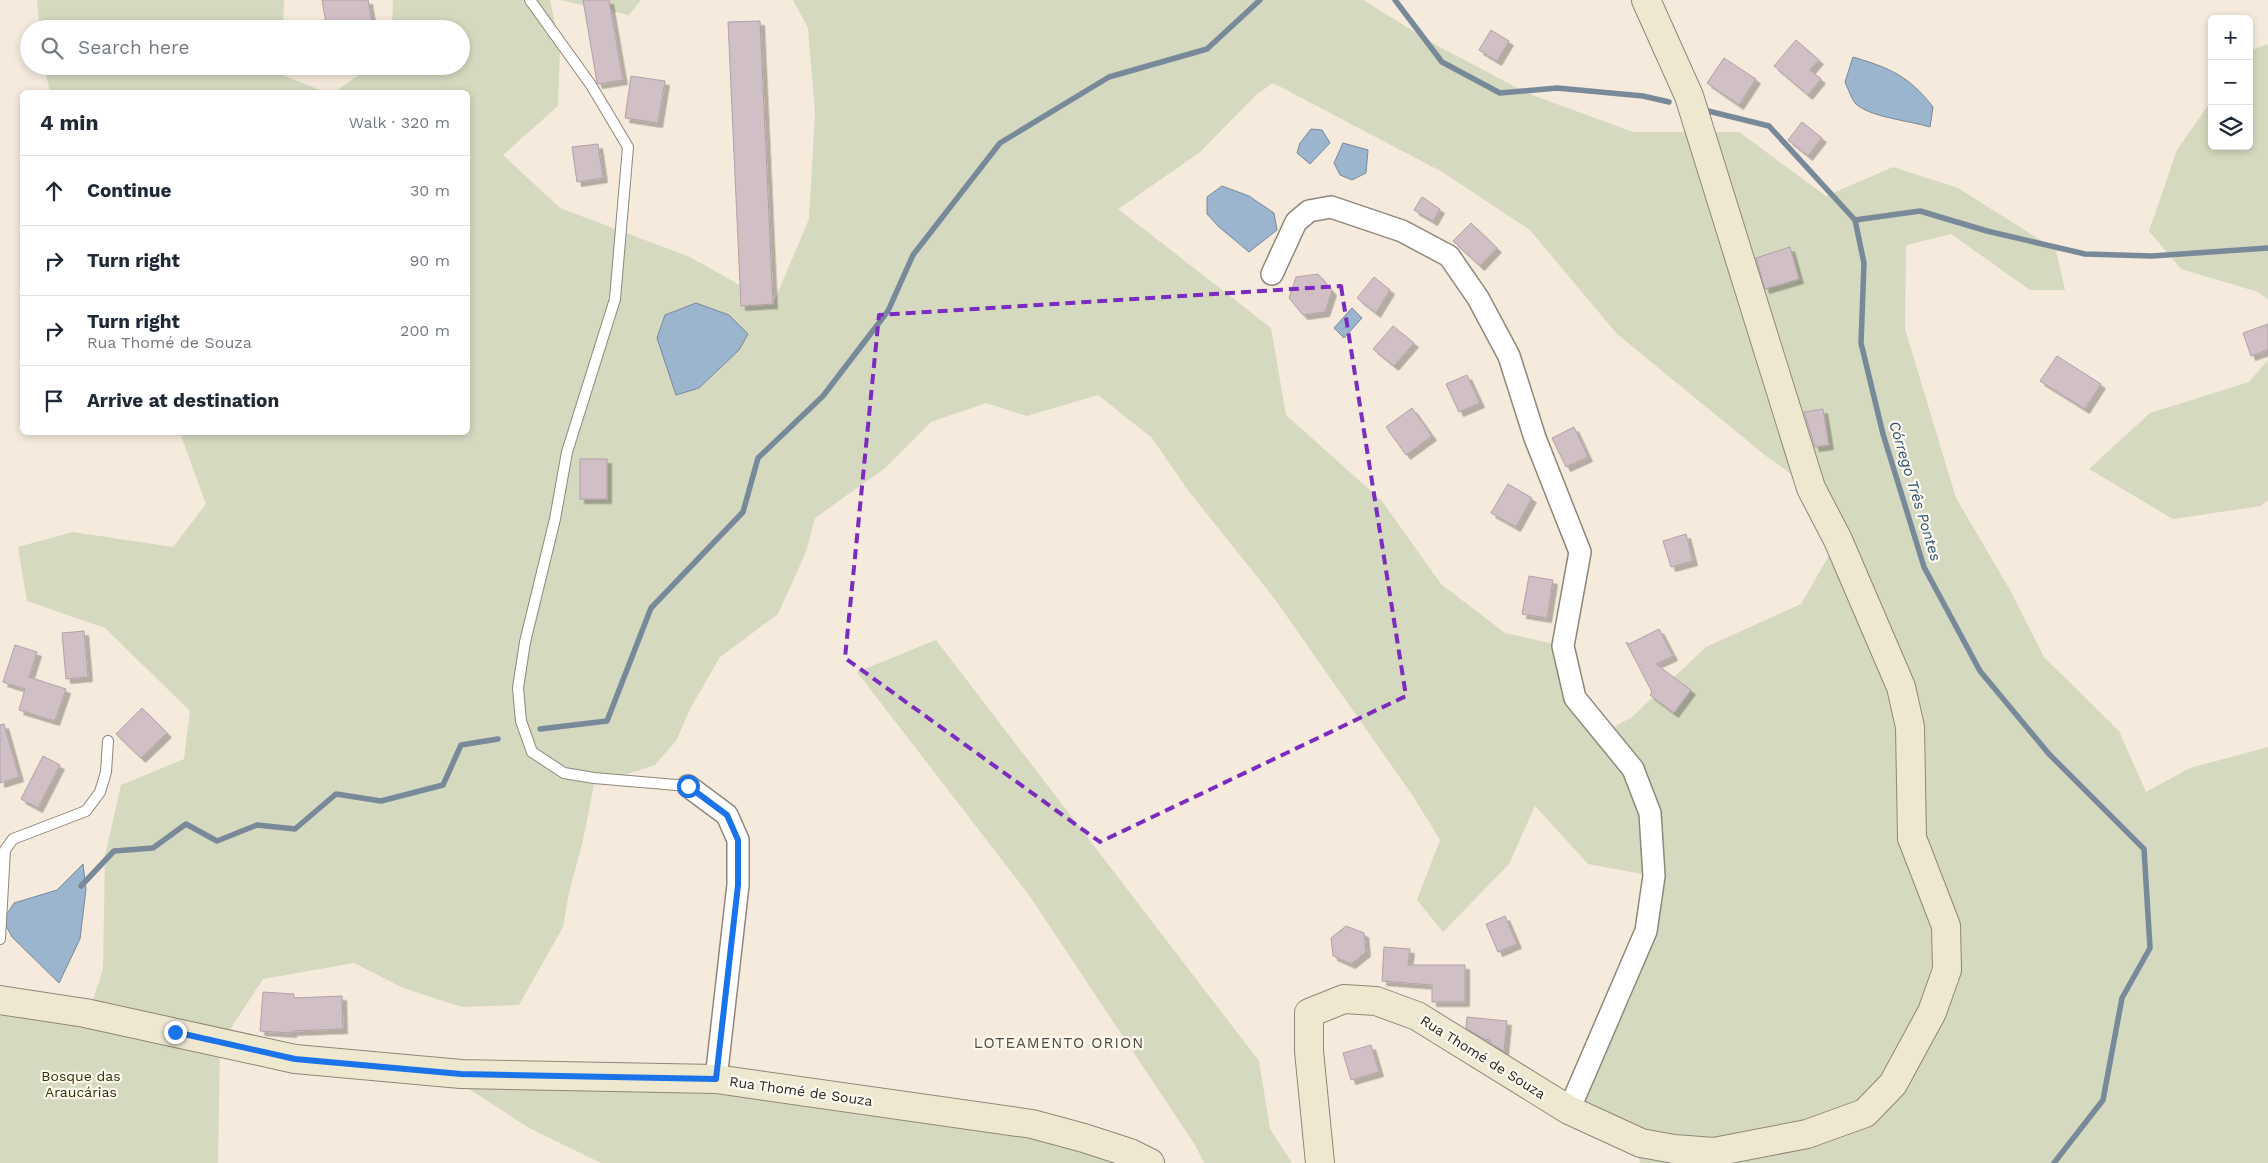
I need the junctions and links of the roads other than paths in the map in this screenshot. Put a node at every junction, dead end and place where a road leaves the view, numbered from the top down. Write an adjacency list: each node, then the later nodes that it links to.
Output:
1 (530, 0): 5 (lane)
2 (1646, 0): 9 (street)
3 (1272, 274): 9 (street)
4 (108, 741): 6 (lane)
5 (688, 786): 8 (street)
6 (0, 939)
7 (0, 1000): 8 (street, Rua Thomé de Souza)
8 (716, 1079): 10 (street, Rua Thomé de Souza)
9 (1569, 1110): 11 (street, Rua Thomé de Souza)
10 (1150, 1163)
11 (1320, 1163)

